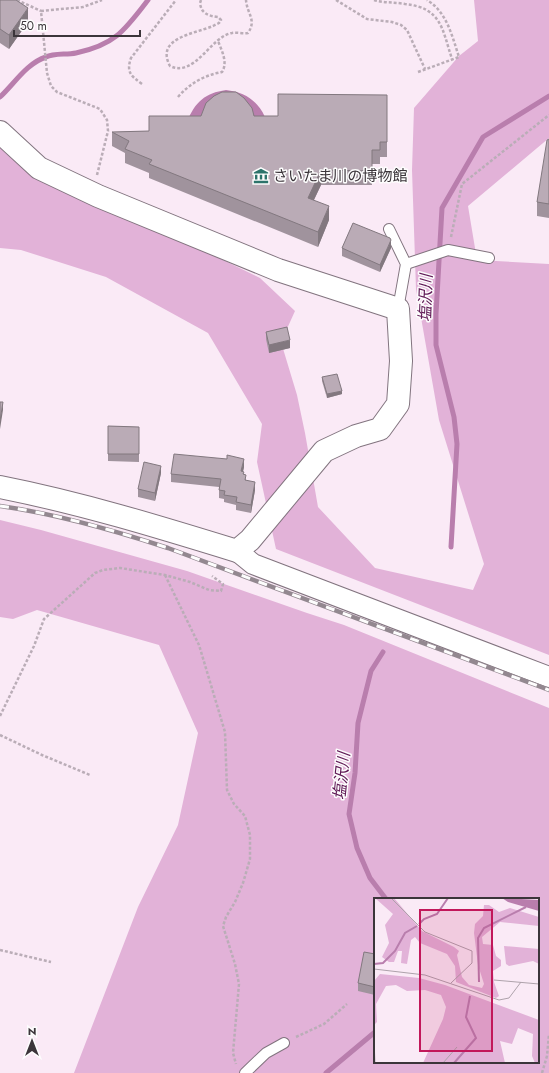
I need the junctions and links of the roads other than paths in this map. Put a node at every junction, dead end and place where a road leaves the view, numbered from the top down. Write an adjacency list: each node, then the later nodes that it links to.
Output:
1 (0, 132): 5 (street)
2 (389, 229): 4 (lane)
3 (489, 258): 4 (lane)
4 (406, 264): 5 (lane)
5 (398, 309): 7 (street)
6 (0, 487): 7 (street)
7 (237, 551): 8 (street)
8 (549, 677)
9 (284, 1043): 10 (lane)
10 (243, 1071)

